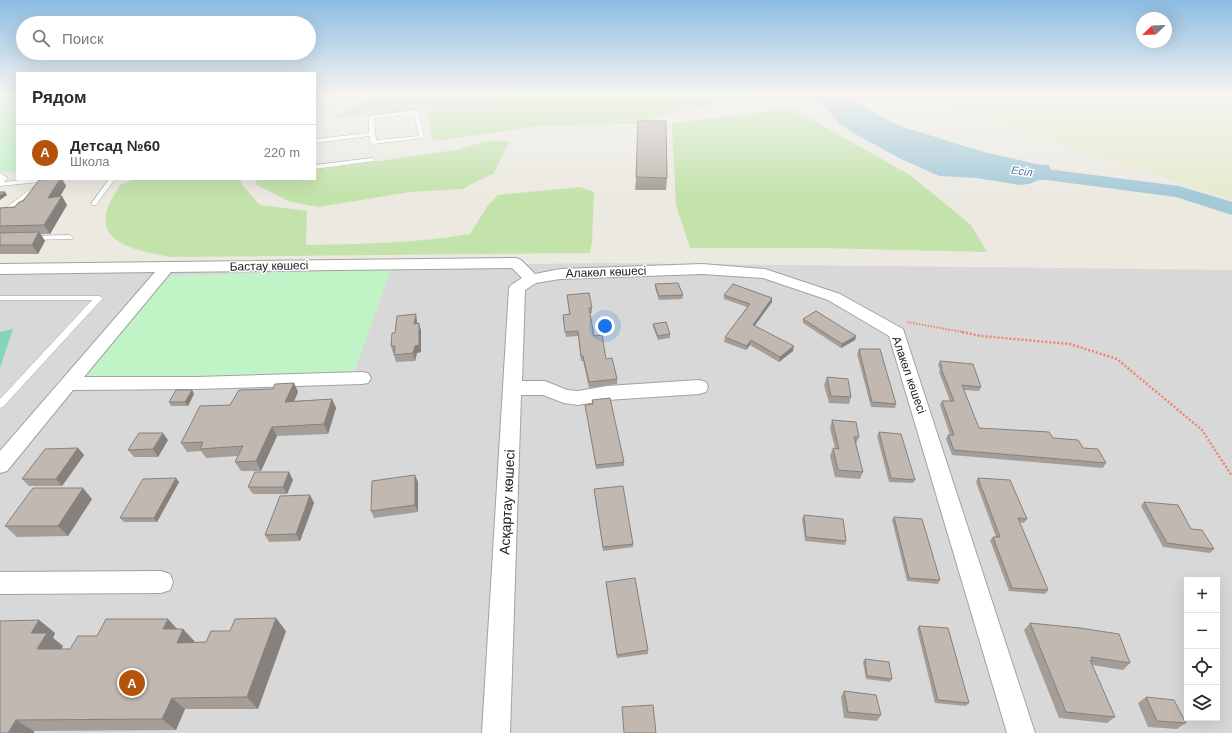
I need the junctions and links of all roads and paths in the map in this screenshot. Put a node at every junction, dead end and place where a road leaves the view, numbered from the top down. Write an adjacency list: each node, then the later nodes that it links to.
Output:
1 (372, 128): 3 (lane)
2 (420, 128): 3 (lane)
3 (372, 134): 4 (lane)
4 (316, 141)
5 (372, 160): 6 (lane)
6 (316, 167)
7 (0, 175): 11 (lane)
8 (36, 180): 11 (lane)
9 (47, 180): 13 (lane)
10 (111, 180): 12 (lane)
11 (0, 183)
12 (94, 204)
13 (0, 215)
14 (69, 236): 15 (lane)
15 (23, 238)
16 (0, 268): 17 (street, Бастау көшесі)
17 (167, 268): 18 (street, Бастау көшесі); 22 (street)
18 (531, 279): 24 (street, Асқартау көшесі); 31 (street, Алакөл көшесі)
19 (0, 298): 25 (lane)
20 (900, 321): 27 (path)
21 (362, 378): 22 (street)
22 (68, 384): 26 (street)
23 (699, 387): 24 (street)
24 (512, 388): 30 (street, Асқартау көшесі)
25 (0, 405)
26 (0, 465)
27 (1232, 476)
28 (161, 582): 29 (street)
29 (0, 583)
30 (496, 733)
31 (1021, 733)

